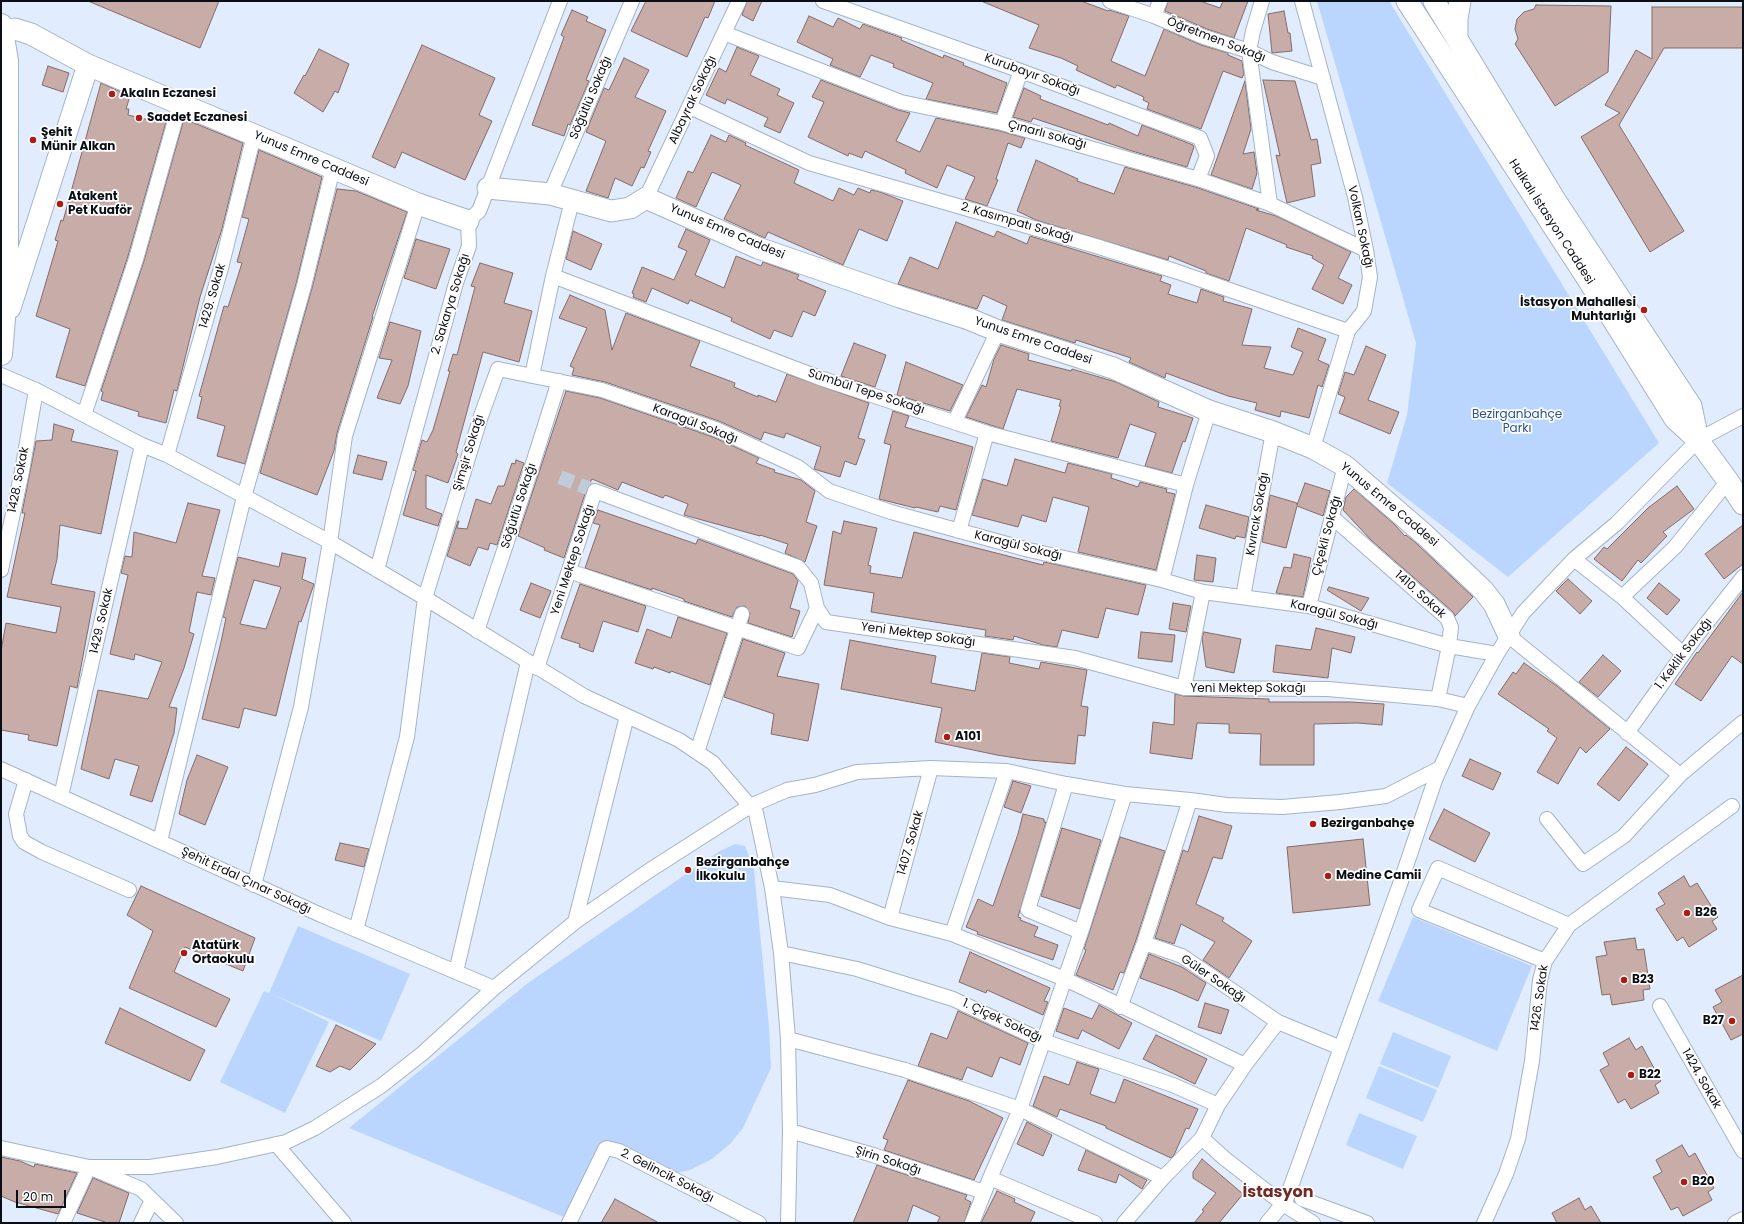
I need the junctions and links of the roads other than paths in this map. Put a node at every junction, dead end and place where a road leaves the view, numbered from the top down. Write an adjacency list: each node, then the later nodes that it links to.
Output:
1 (560, 1): 26 (street, 2. Sakarya Sokağı)
2 (632, 1): 27 (street, Söğütlü Sokağı)
3 (739, 1): 14 (street, Albayrak Sokağı)
4 (823, 1): 18 (street, Kurubayır Sokağı)
5 (1110, 1): 12 (street, Öğretmen Sokağı)
6 (1160, 1): 12 (street)
7 (1262, 1): 16 (street)
8 (1302, 1): 19 (street, Volkan Sokağı)
9 (1407, 1): 49 (street, Halkalı İstasyon Caddesi)
10 (1434, 1): 15 (street, Halkalı İstasyon Caddesi)
11 (1460, 1): 15 (street)
12 (1154, 16): 16 (street, Öğretmen Sokağı)
13 (1, 28): 17 (street, Yunus Emre Caddesi); 35 (main road)
14 (724, 33): 21 (street, Albayrak Sokağı); 22 (street, Çınarlı sokağı)
15 (1457, 39): 49 (street, Halkalı İstasyon Caddesi)
16 (1249, 51): 19 (street, Öğretmen Sokağı); 31 (street)
17 (88, 65): 20 (street, Yunus Emre Caddesi); 35 (street)
18 (1021, 70): 22 (street); 25 (street, Kurubayır Sokağı)
19 (1323, 78): 33 (street, Volkan Sokağı)
20 (180, 104): 23 (street, Yunus Emre Caddesi); 44 (street)
21 (690, 107): 28 (street, Albayrak Sokağı); 37 (street, 2. Kasımpatı Sokağı)
22 (1002, 123): 25 (street, Çınarlı sokağı)
23 (254, 135): 24 (street, Yunus Emre Caddesi); 52 (street, 1429. Sokak)
24 (333, 168): 30 (street, Yunus Emre Caddesi); 56 (street)
25 (1198, 178): 31 (street, Çınarlı sokağı)
26 (488, 188): 27 (street); 32 (street, 2. Sakarya Sokağı)
27 (550, 194): 29 (street)
28 (646, 198): 29 (street); 36 (street, Yunus Emre Caddesi)
29 (572, 201): 34 (street)
30 (418, 204): 32 (street, Yunus Emre Caddesi); 60 (street)
31 (1270, 204): 33 (street, Çınarlı sokağı)
32 (474, 216): 63 (street, 2. Sakarya Sokağı)
33 (1366, 250): 37 (street, Volkan Sokağı)
34 (553, 276): 40 (street); 46 (street, Sümbül Tepe Sokağı)
35 (4, 324): 38 (main road)
36 (998, 331): 43 (street, Yunus Emre Caddesi); 46 (street)
37 (1348, 331): 51 (street, Volkan Sokağı)
38 (1, 354)
39 (1, 375): 42 (street)
40 (532, 376): 41 (street, Şimşir Sokağı); 70 (street, Şimşir Sokağı)
41 (559, 381): 59 (street, Karagül Sokağı); 75 (street, Söğütlü Sokağı)
42 (36, 390): 44 (street); 62 (street, 1428. Sokak)
43 (1209, 411): 47 (street, Yunus Emre Caddesi); 55 (street)
44 (84, 415): 50 (street)
45 (1743, 416): 49 (street)
46 (955, 421): 48 (street, Sümbül Tepe Sokağı)
47 (1273, 432): 51 (street, Yunus Emre Caddesi); 68 (street, Kıvırcık Sokağı)
48 (987, 433): 55 (street, Sümbül Tepe Sokağı); 59 (street)
49 (1698, 440): 54 (street, Halkalı İstasyon Caddesi); 61 (street)
50 (142, 445): 52 (street); 96 (street, 1429. Sokak)
51 (1313, 448): 53 (street, Yunus Emre Caddesi)
52 (167, 455): 56 (street)
53 (1345, 466): 58 (street, Çiçekli Sokağı); 76 (street, Yunus Emre Caddesi)
54 (1728, 481): 57 (street, Halkalı İstasyon Caddesi); 69 (street)
55 (1186, 485): 66 (street)
56 (244, 497): 60 (street); 101 (street)
57 (1743, 504)
58 (1332, 517): 71 (street, Çiçekli Sokağı); 77 (street, 1410. Sokak)
59 (959, 531): 66 (street, Karagül Sokağı)
60 (330, 542): 63 (street); 102 (street)
61 (1574, 559): 69 (street); 76 (street)
62 (1, 570)
63 (377, 570): 70 (street)
64 (569, 570): 72 (street, Yeni Mektep Sokağı); 74 (street); 80 (street, Yeni Mektep Sokağı)
65 (1743, 577): 79 (street, 1. Keklik Sokağı)
66 (1162, 580): 67 (street, Karagül Sokağı)
67 (1203, 592): 68 (street, Karagül Sokağı); 81 (street)
68 (1243, 597): 71 (street, Karagül Sokağı)
69 (1622, 597): 79 (street)
70 (426, 598): 75 (street); 108 (street)
71 (1309, 606): 77 (street, Karagül Sokağı)
72 (817, 608): 74 (street); 81 (street, Yeni Mektep Sokağı)
73 (742, 614): 74 (street)
74 (737, 628): 87 (street)
75 (477, 631): 80 (street)
76 (1509, 636): 78 (street); 86 (street)
77 (1449, 646): 78 (street, Karagül Sokağı); 82 (street, 1410. Sokak)
78 (1497, 654): 83 (street)
79 (1683, 654): 86 (street, 1. Keklik Sokağı)
80 (533, 665): 84 (street); 114 (street, Yeni Mektep Sokağı)
81 (1184, 688): 82 (street, Yeni Mektep Sokağı)
82 (1438, 699): 83 (street, Yeni Mektep Sokağı)
83 (1468, 706): 89 (street)
84 (627, 716): 87 (street); 106 (street)
85 (1743, 722): 92 (street)
86 (1627, 733): 92 (street)
87 (697, 752): 98 (street)
88 (932, 768): 91 (street); 98 (street); 105 (street, 1407. Sokak)
89 (1440, 768): 97 (street); 122 (street)
90 (1, 769): 93 (street, Şehit Erdal Çınar Sokağı)
91 (1007, 771): 94 (street); 110 (street)
92 (1680, 776): 100 (street)
93 (26, 780): 96 (street, Şehit Erdal Çınar Sokağı); 104 (street)
94 (1066, 784): 95 (street); 109 (street)
95 (1125, 794): 97 (street); 109 (street)
96 (61, 796): 101 (street, Şehit Erdal Çınar Sokağı)
97 (1190, 800): 111 (street)
98 (750, 806): 103 (street); 106 (street)
99 (1732, 806): 107 (street, 1426. Sokak)
100 (1547, 819)
101 (160, 841): 102 (street, Şehit Erdal Çınar Sokağı)
102 (254, 885): 108 (street, Şehit Erdal Çınar Sokağı)
103 (772, 888): 105 (street); 112 (street)
104 (129, 890)
105 (890, 918): 110 (street)
106 (575, 922): 116 (street)
107 (1569, 925): 113 (street, 1426. Sokak); 113 (street)
108 (356, 930): 114 (street, Şehit Erdal Çınar Sokağı)
109 (1081, 932): 115 (street)
110 (952, 934): 115 (street)
111 (1144, 943): 117 (street); 119 (street, Güler Sokağı)
112 (781, 953): 120 (street); 121 (street, 1. Çiçek Sokağı)
113 (1545, 960): 152 (street, 1426. Sokak)
114 (456, 972): 116 (street, Şehit Erdal Çınar Sokağı)
115 (1065, 978): 117 (street); 121 (street)
116 (494, 988): 128 (street)
117 (1120, 1006): 123 (street)
118 (1660, 1006): 130 (street, 1424. Sokak)
119 (1278, 1022): 122 (street, Güler Sokağı); 123 (street)
120 (788, 1039): 125 (street); 126 (street)
121 (1043, 1041): 124 (street, 1. Çiçek Sokağı); 125 (street)
122 (1340, 1048): 137 (street)
123 (1245, 1065): 124 (street)
124 (1218, 1105): 127 (street)
125 (1020, 1109): 132 (street); 133 (street)
126 (790, 1131): 134 (street, Şirin Sokağı); 145 (street)
127 (1202, 1138): 133 (street); 137 (street)
128 (276, 1144): 131 (street); 142 (street)
129 (1, 1148): 131 (street)
130 (1743, 1151)
131 (89, 1166): 136 (street); 139 (street)
132 (990, 1178): 134 (street); 147 (street)
133 (1163, 1178): 148 (street)
134 (984, 1192): 146 (street)
135 (1302, 1199): 151 (street)
136 (152, 1200): 140 (street); 141 (street)
137 (1283, 1204): 149 (street); 150 (street)
138 (1743, 1219): 153 (street)
139 (63, 1223)
140 (141, 1223)
141 (176, 1223)
142 (344, 1223)
143 (569, 1223): 144 (street, 2. Gelincik Sokağı)
144 (759, 1223)
145 (788, 1223)
146 (972, 1223)
147 (1095, 1223)
148 (1124, 1223)
149 (1267, 1223)
150 (1313, 1223)
151 (1368, 1223)
152 (1484, 1223)
153 (1735, 1223)

